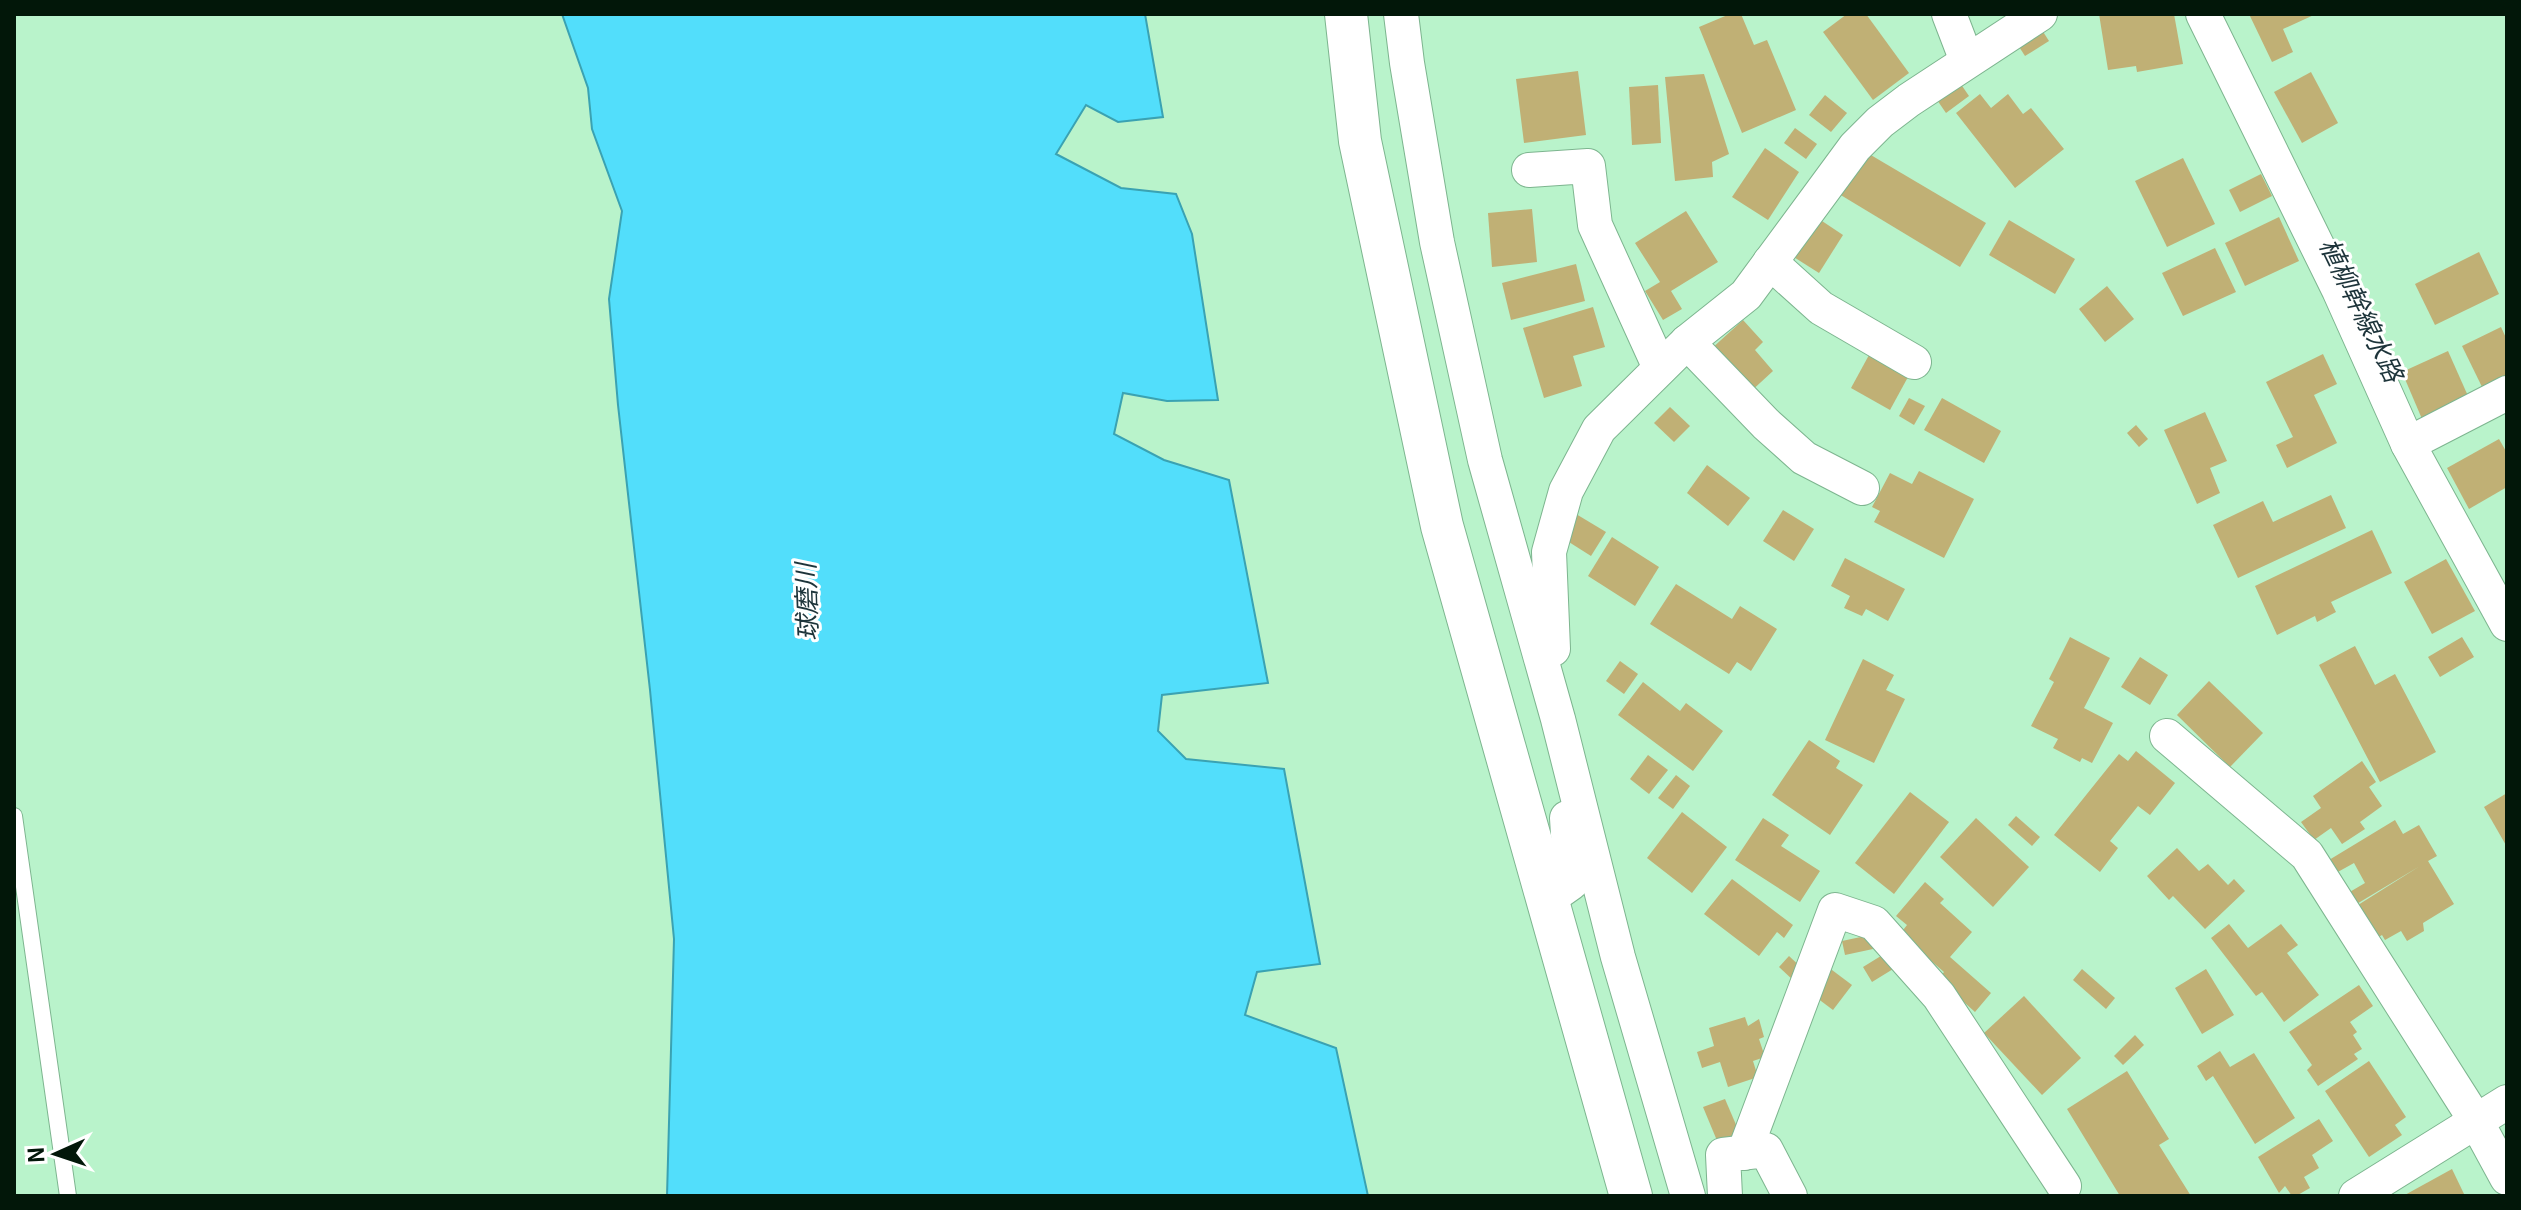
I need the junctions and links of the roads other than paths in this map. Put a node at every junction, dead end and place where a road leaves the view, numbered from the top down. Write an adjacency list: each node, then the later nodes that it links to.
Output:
1 (1346, 14): 19 (street)
2 (1401, 14): 16 (street)
3 (1949, 14): 6 (street)
4 (2040, 14): 6 (street)
5 (2203, 14): 13 (street)
6 (1967, 61): 8 (street)
7 (1529, 170): 11 (street)
8 (1770, 262): 9 (street); 10 (street)
9 (1687, 342): 11 (street); 14 (street)
10 (1914, 362)
11 (1660, 368): 16 (street)
12 (2507, 393): 13 (street)
13 (2408, 444): 15 (street)
14 (1862, 488)
15 (2507, 624)
16 (1558, 719): 19 (street); 27 (street)
17 (2167, 736): 21 (street)
18 (14, 816): 25 (lane)
19 (1547, 900): 26 (street)
20 (2507, 1102): 21 (street)
21 (2476, 1121): 23 (street); 30 (street)
22 (1744, 1153): 24 (street); 28 (street); 29 (street)
23 (2507, 1178)
24 (2060, 1193)
25 (68, 1196)
26 (1631, 1196)
27 (1688, 1196)
28 (1725, 1196)
29 (1790, 1196)
30 (2356, 1196)

